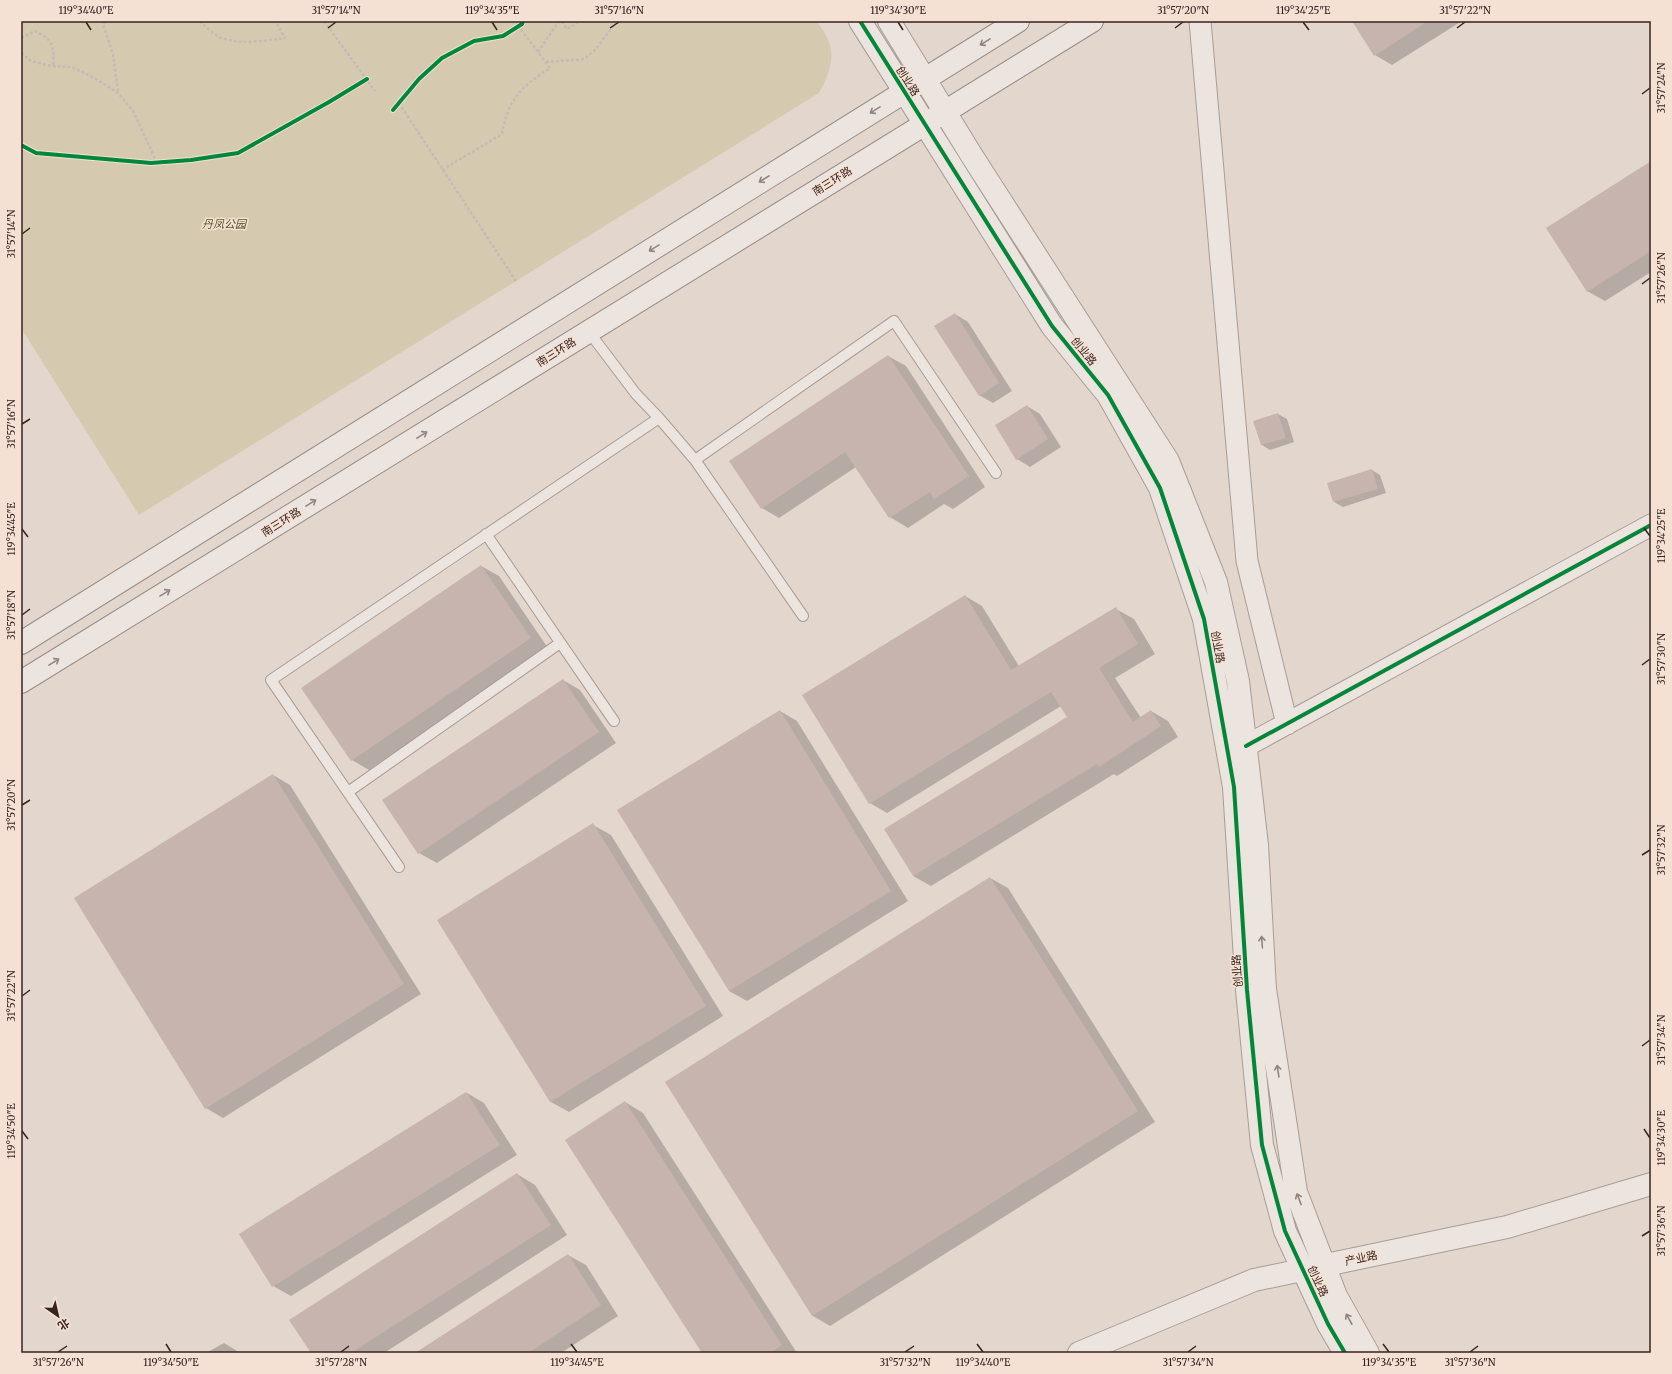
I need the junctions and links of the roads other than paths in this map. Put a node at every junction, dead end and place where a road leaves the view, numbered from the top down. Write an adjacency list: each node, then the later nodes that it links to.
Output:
1 (860, 21): 7 (street, 创业路)
2 (889, 21): 6 (street, 创业路)
3 (1018, 21): 6 (street, one-way to 6)
4 (1092, 21): 8 (street, 南三环路)
5 (1200, 21): 21 (street)
6 (925, 79): 7 (street); 8 (street, 创业路)
7 (904, 92): 9 (street, 创业路); 17 (street, one-way to 17)
8 (945, 112): 9 (street, 南三环路); 22 (street, 创业路)
9 (925, 124): 10 (street, 南三环路); 27 (street, 创业路)
10 (589, 332): 11 (lane); 19 (street, 南三环路, one-way to 10)
11 (659, 418): 12 (lane); 15 (lane)
12 (695, 460): 13 (lane); 16 (lane)
13 (996, 472)
14 (1651, 526): 21 (street)
15 (486, 534): 18 (lane); 23 (lane)
16 (803, 616)
17 (21, 643)
18 (560, 643): 20 (lane); 23 (lane)
19 (21, 682)
20 (614, 721)
21 (1287, 724): 22 (street)
22 (1246, 746): 26 (street, 创业路, one-way to 22)
23 (348, 792): 24 (lane)
24 (400, 867)
25 (1651, 1184): 26 (street, 产业路)
26 (1325, 1266): 27 (street, 产业路); 30 (street, 创业路, one-way to 26)
27 (1303, 1270): 28 (street, 产业路); 29 (street, 创业路)
28 (1079, 1353)
29 (1345, 1353)
30 (1368, 1353)

